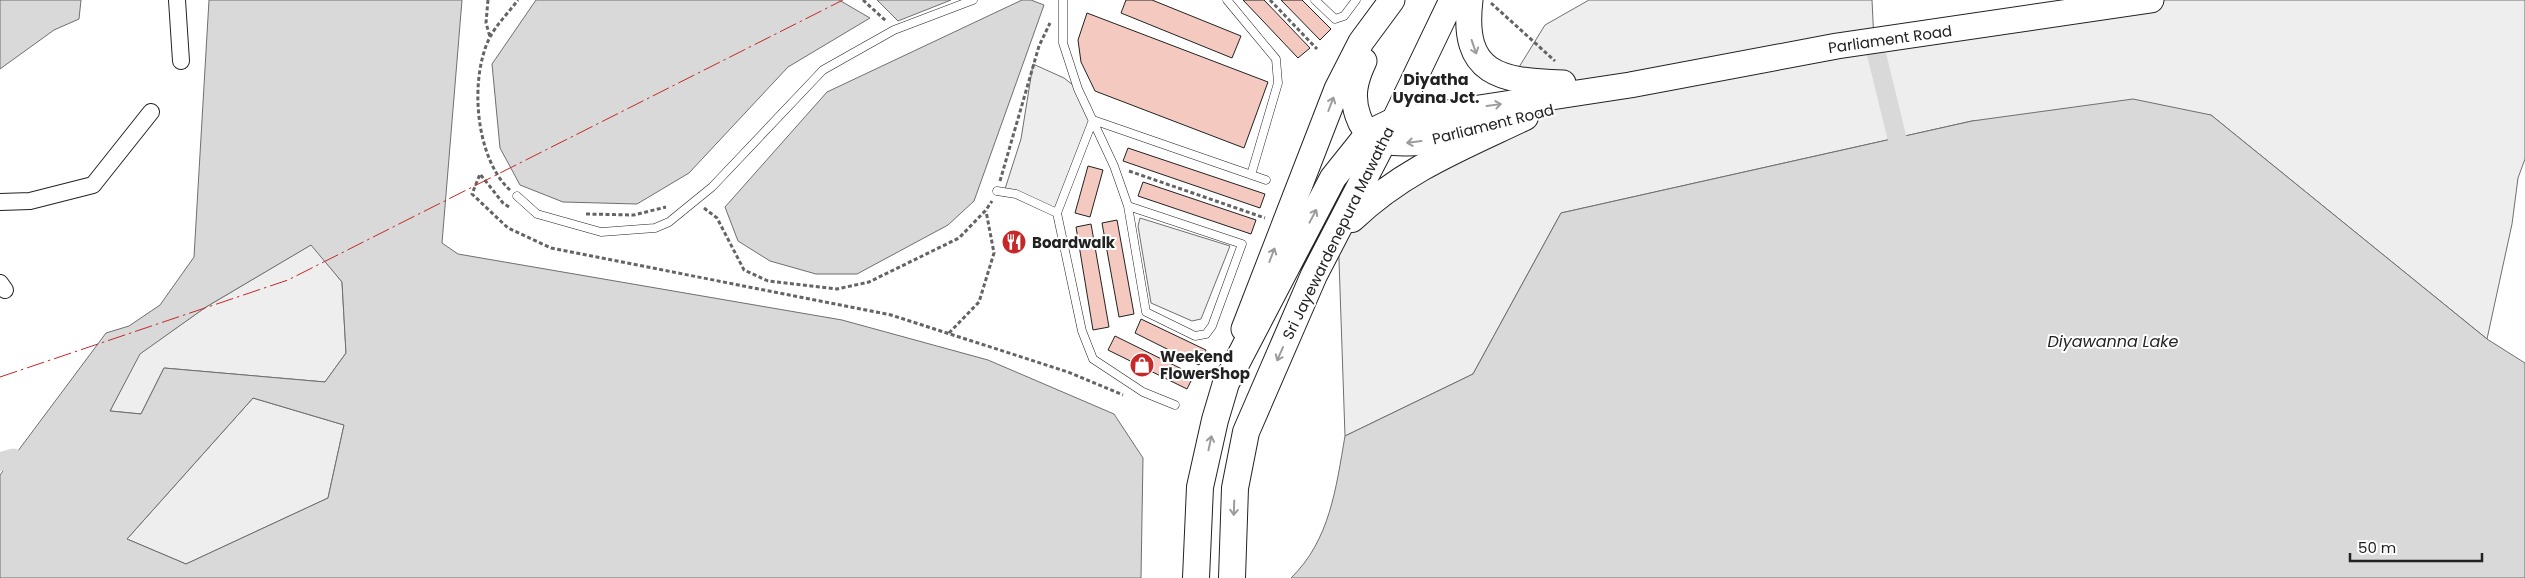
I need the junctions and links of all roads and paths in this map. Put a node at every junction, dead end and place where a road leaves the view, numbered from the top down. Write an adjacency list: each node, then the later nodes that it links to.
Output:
1 (178, 0): 20 (street)
2 (488, 0): 18 (path)
3 (518, 0): 18 (path)
4 (863, 0): 17 (path)
5 (973, 0): 17 (lane)
6 (1063, 0): 25 (lane)
7 (1227, 0): 28 (lane)
8 (1270, 0): 19 (path)
9 (1314, 0): 10 (lane)
10 (1356, 0)
11 (1393, 0): 26 (main road); 45 (main road, one-way to 11)
12 (1452, 0): 26 (main road)
13 (1470, 0): 21 (main road, one-way to 21)
14 (1488, 0): 21 (path)
15 (2151, 0): 22 (main road, Parliament Road)
16 (1054, 16): 30 (path)
17 (894, 30): 31 (lane)
18 (490, 37): 31 (path)
19 (1317, 49)
20 (180, 61)
21 (1579, 84): 22 (main road)
22 (1630, 85): 24 (main road, Parliament Road); 26 (main road, Parliament Road, one-way to 22)
23 (152, 112): 33 (street)
24 (1525, 117): 26 (main road, Parliament Road, one-way to 26); 43 (highway)
25 (1093, 120): 27 (lane); 28 (lane); 40 (lane)
26 (1382, 132): 43 (highway, Sri Jayewardenepura Mawatha); 45 (highway, Sri Jayewardenepura Mawatha, one-way to 26)
27 (1114, 166): 35 (lane); 42 (path)
28 (1251, 175): 29 (lane)
29 (1266, 180)
30 (997, 191): 38 (path); 40 (lane)
31 (517, 196)
32 (710, 200): 36 (path)
33 (0, 202)
34 (671, 204): 41 (path)
35 (1128, 206): 35 (lane)
36 (703, 207): 38 (path); 39 (path)
37 (511, 209): 44 (path)
38 (986, 210): 44 (path)
39 (696, 212)
40 (1056, 213): 47 (lane)
41 (582, 214)
42 (1261, 216)
43 (1338, 231): 49 (highway, Sri Jayewardenepura Mawatha, one-way to 49)
44 (949, 333): 46 (path)
45 (1226, 384): 48 (highway, Sri Jayewardenepura Mawatha, one-way to 45)
46 (1132, 399)
47 (1175, 404)
48 (1196, 578)
49 (1232, 578)

